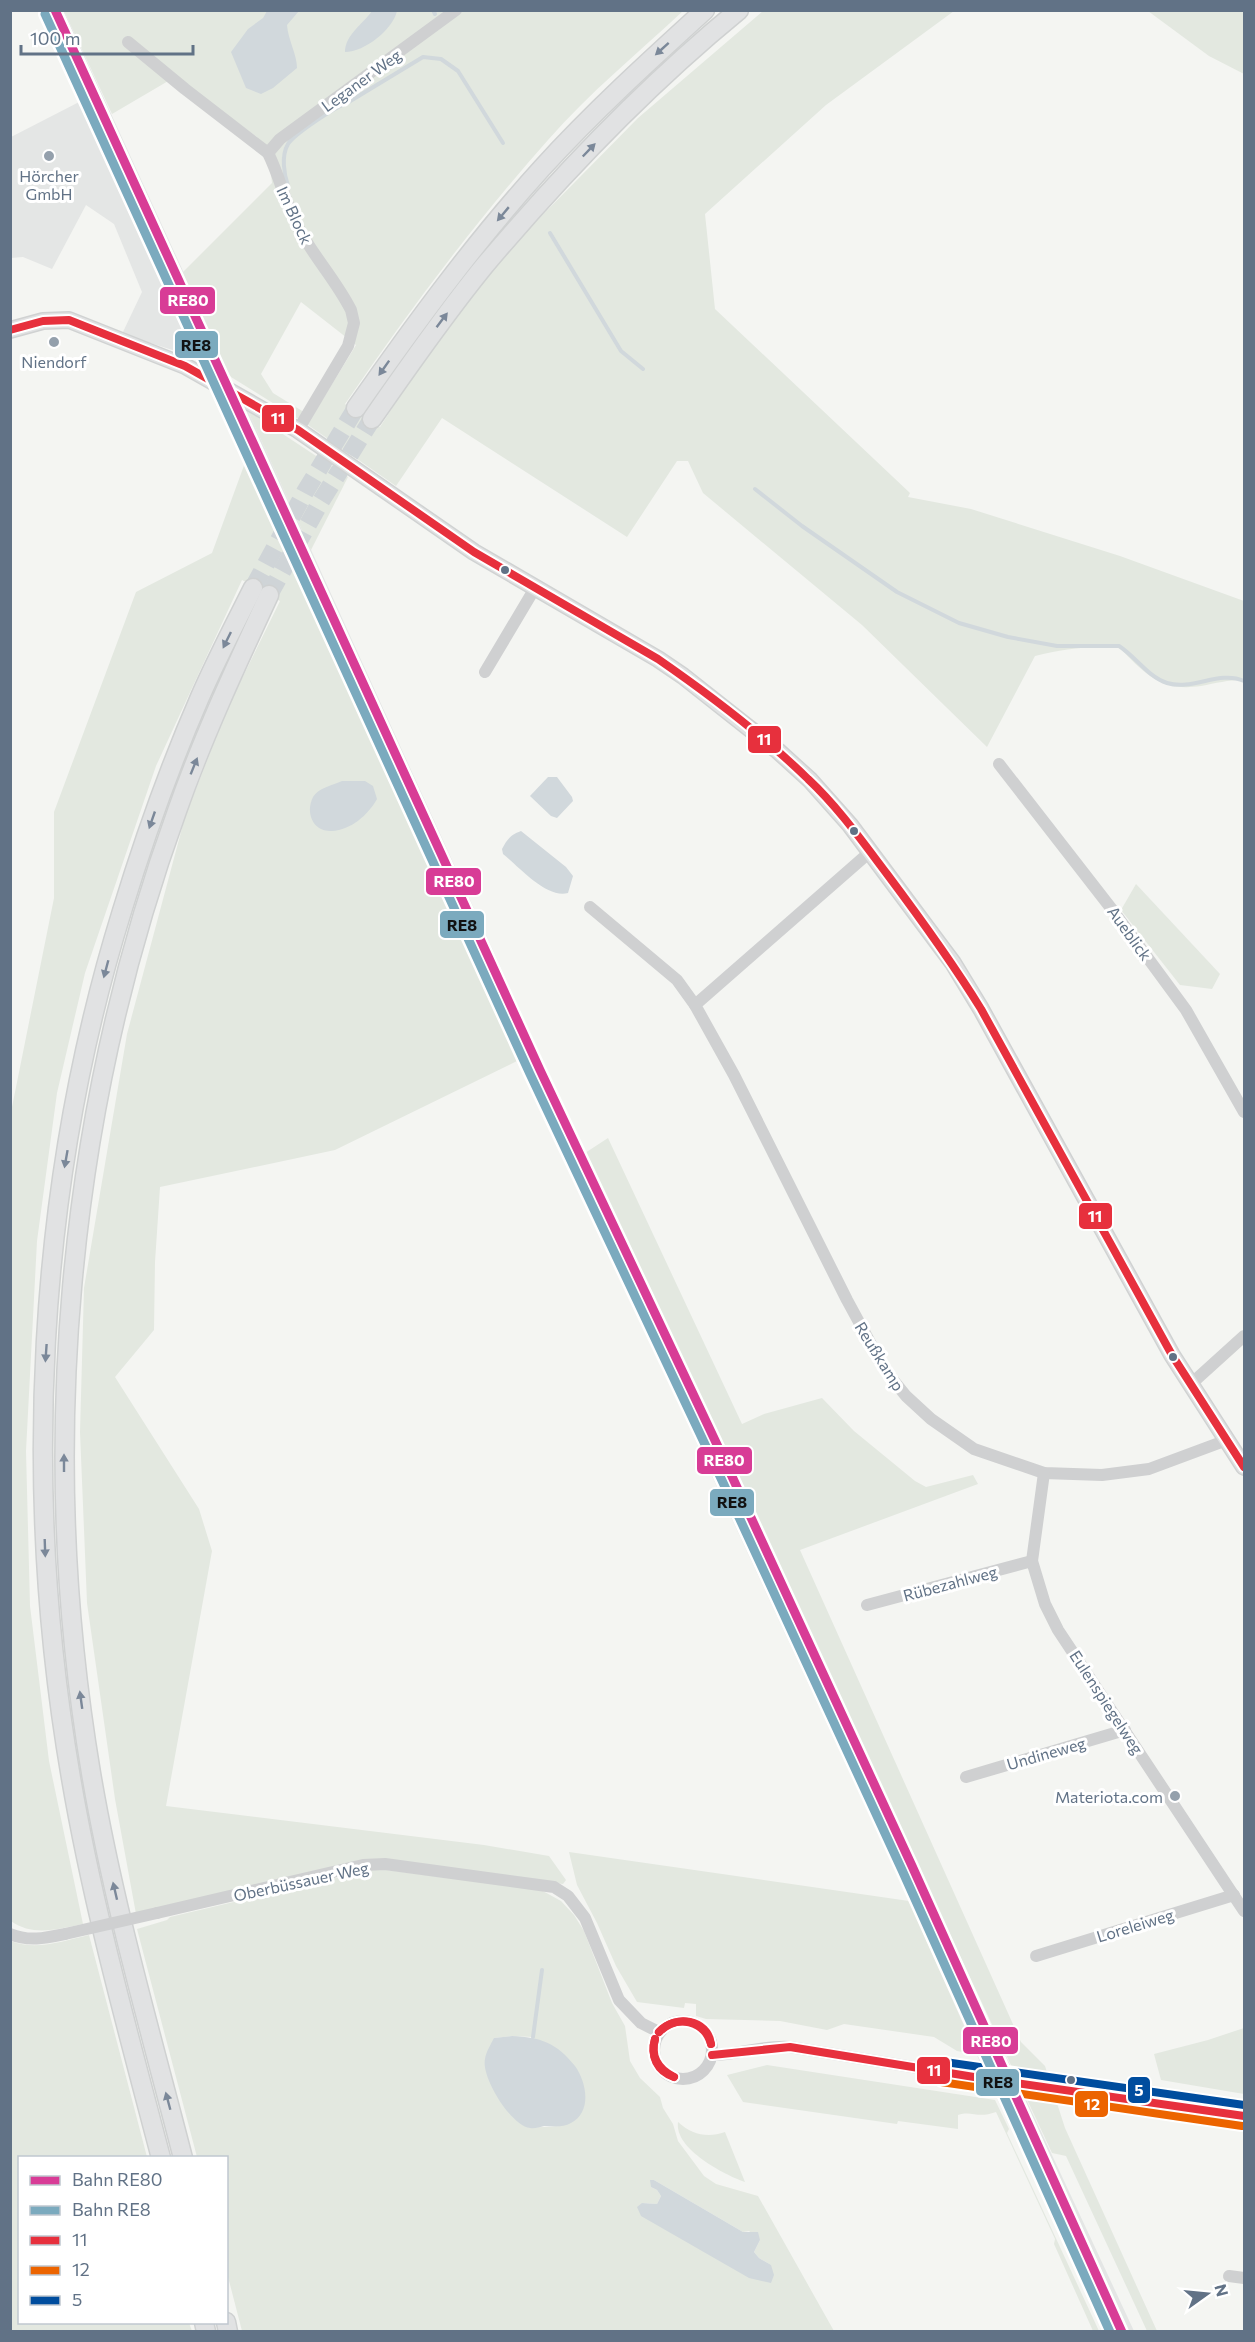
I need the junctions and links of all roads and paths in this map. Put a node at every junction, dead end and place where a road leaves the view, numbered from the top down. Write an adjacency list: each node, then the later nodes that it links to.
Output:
1 (456, 10): 5 (street, Leganer Weg)
2 (705, 10): 7 (highway, one-way to 7)
3 (739, 10): 8 (highway, one-way to 3)
4 (128, 42): 5 (street, Im Block)
5 (268, 153): 9 (street, Im Block)
6 (10, 330): 9 (main road)
7 (356, 408)
8 (372, 419)
9 (298, 430): 10 (main road)
10 (535, 588): 11 (street); 13 (main road)
11 (485, 672)
12 (999, 764): 16 (street, Aueblick)
13 (870, 851): 15 (street); 18 (main road)
14 (590, 907): 15 (street, Reußkamp)
15 (695, 1005): 21 (street, Reußkamp)
16 (1245, 1112)
17 (1245, 1336): 18 (street)
18 (1191, 1384): 19 (main road)
19 (1227, 1440): 20 (main road); 21 (street, Reußkamp)
20 (1245, 1467)
21 (1044, 1473): 22 (street, Eulenspiegelweg)
22 (1032, 1561): 23 (street, Rübezahlweg); 24 (street, Eulenspiegelweg)
23 (867, 1605)
24 (1125, 1730): 25 (street, Undineweg); 26 (street, Eulenspiegelweg)
25 (966, 1777)
26 (1234, 1895): 27 (street, Eulenspiegelweg); 29 (street, Loreleiweg)
27 (1245, 1911)
28 (10, 1934): 30 (street, Oberbüssauer Weg, bridge)
29 (1036, 1956)
30 (659, 2032): 31 (street); 31 (street)
31 (712, 2055): 32 (street)
32 (1245, 2116)
33 (161, 2156): 34 (highway, one-way to 33)
34 (183, 2156)
35 (1229, 2276): 36 (street)
36 (1245, 2278)

